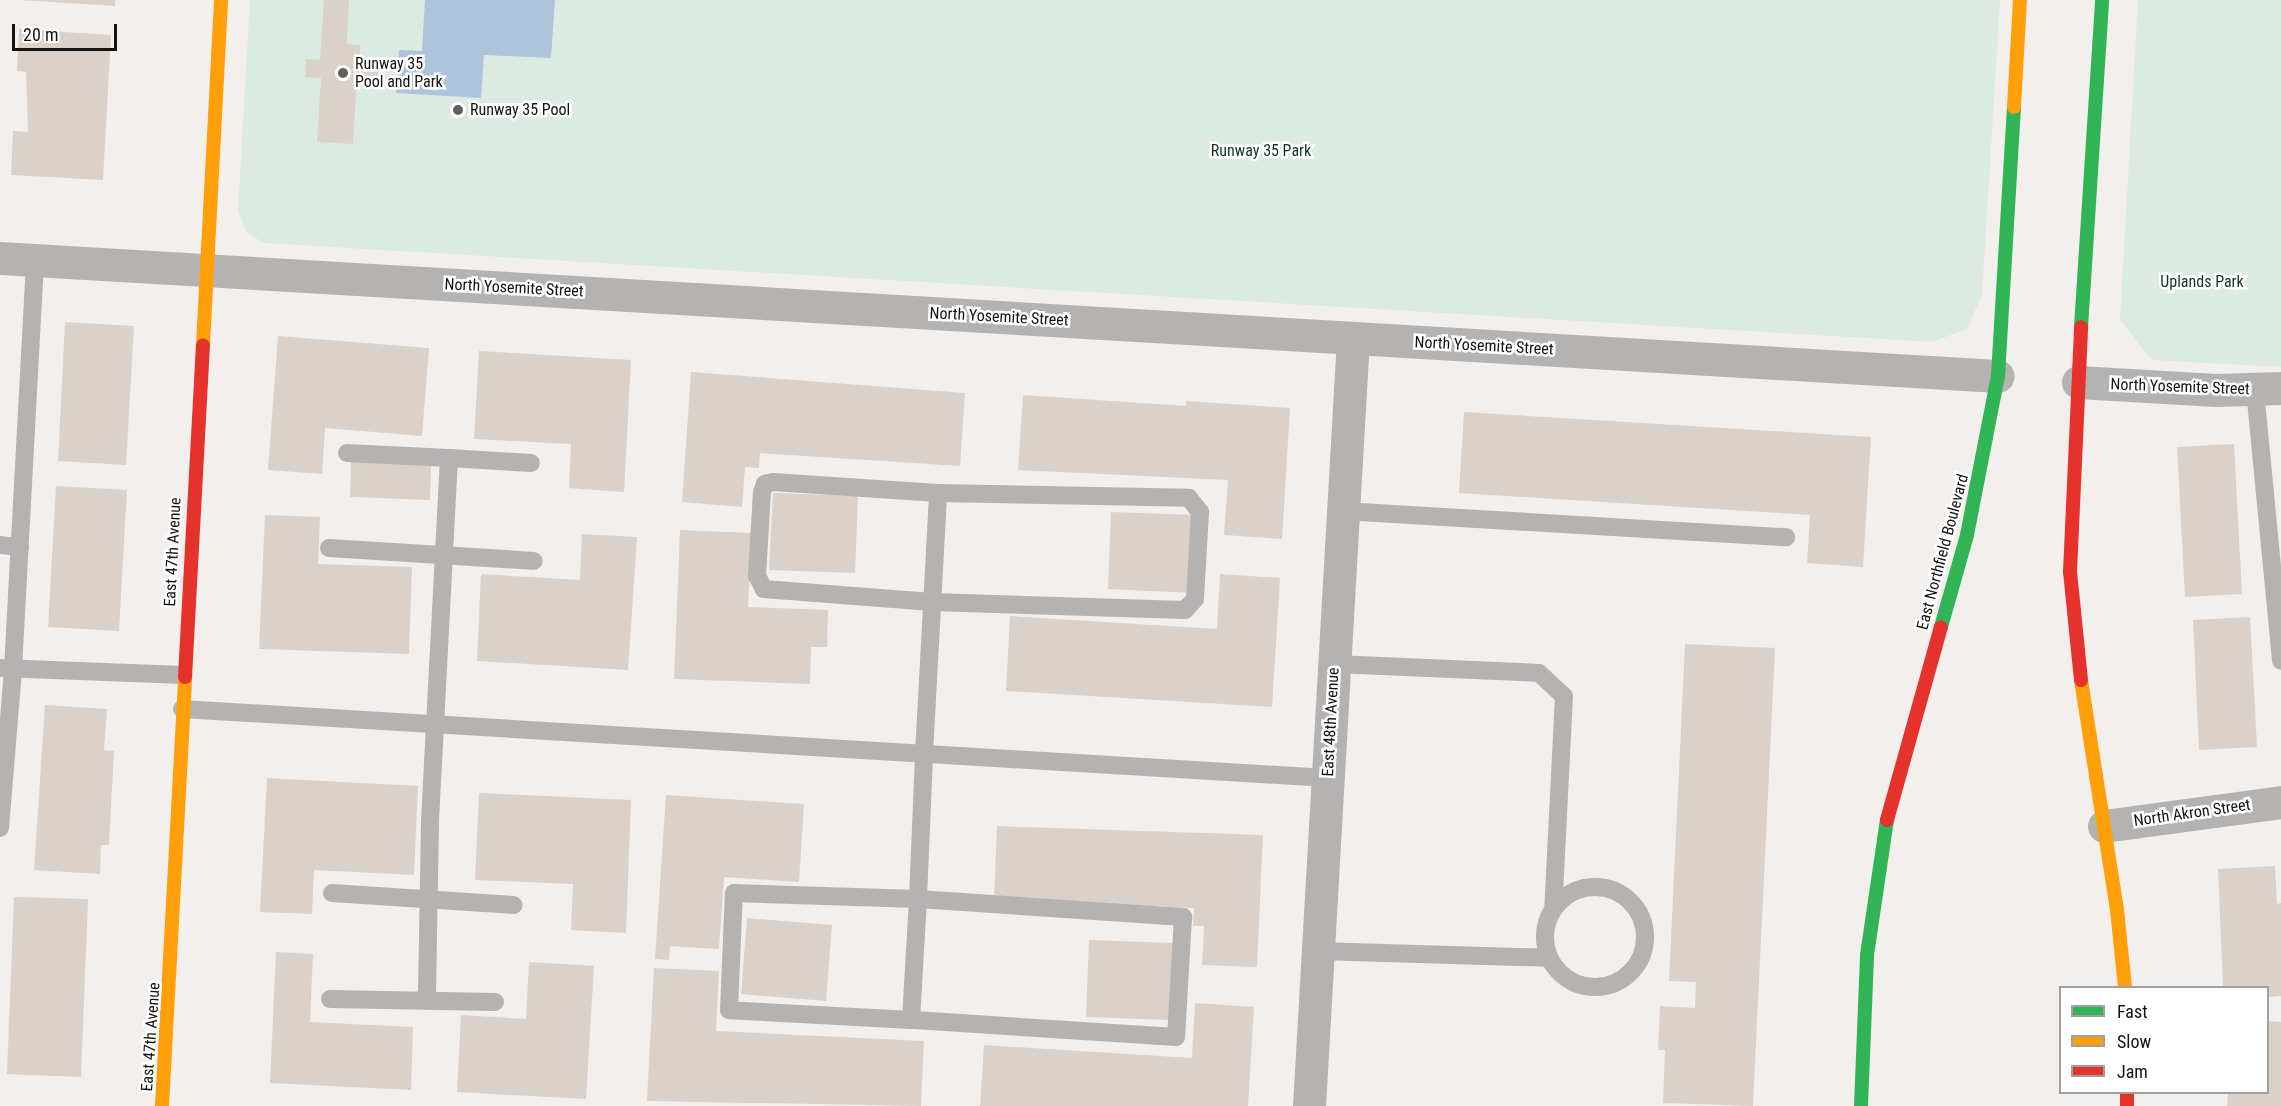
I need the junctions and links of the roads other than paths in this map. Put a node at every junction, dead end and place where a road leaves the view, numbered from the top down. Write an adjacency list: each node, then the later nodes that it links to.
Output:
1 (221, 0): 6 (main road, East 47th Avenue)
2 (2020, 0): 8 (main road, East Northfield Boulevard)
3 (2102, 0): 9 (main road)
4 (0, 258): 5 (street, North Yosemite Street)
5 (35, 260): 6 (street, North Yosemite Street); 18 (lane)
6 (205, 270): 7 (street, North Yosemite Street); 26 (main road, East 47th Avenue)
7 (1353, 338): 8 (street, North Yosemite Street); 15 (street, East 48th Avenue)
8 (1998, 376): 48 (main road, East Northfield Boulevard)
9 (2078, 382): 10 (street, North Yosemite Street); 32 (main road)
10 (2268, 389): 23 (lane)
11 (347, 453): 12 (lane)
12 (449, 458): 13 (lane); 20 (lane)
13 (531, 463)
14 (938, 494): 22 (lane); 22 (lane); 22 (lane)
15 (1343, 512): 16 (lane); 24 (street, East 48th Avenue)
16 (1786, 537)
17 (0, 545): 18 (lane)
18 (21, 546): 25 (lane)
19 (329, 548): 20 (lane)
20 (442, 553): 21 (lane); 28 (lane)
21 (534, 561)
22 (932, 602): 29 (lane)
23 (2281, 661)
24 (1335, 664): 30 (street, East 48th Avenue); 38 (lane)
25 (7, 669): 26 (lane); 33 (lane)
26 (183, 675): 27 (main road, East 47th Avenue)
27 (182, 709): 28 (lane); 46 (main road, East 47th Avenue)
28 (436, 728): 29 (lane); 35 (lane)
29 (924, 754): 30 (lane); 36 (lane)
30 (1328, 778): 39 (street, East 48th Avenue)
31 (2281, 801): 32 (street, North Akron Street)
32 (2104, 826): 41 (main road)
33 (0, 828)
34 (332, 893): 35 (lane)
35 (429, 898): 37 (lane); 43 (lane)
36 (918, 899): 45 (lane); 45 (lane); 45 (lane)
37 (514, 905)
38 (1553, 910): 40 (lane); 40 (lane)
39 (1318, 951): 40 (lane); 47 (street, East 48th Avenue)
40 (1549, 958)
41 (2125, 986)
42 (330, 999): 43 (lane)
43 (428, 1000): 44 (lane)
44 (495, 1002)
45 (911, 1020)
46 (162, 1106)
47 (1309, 1106)
48 (1861, 1106)

